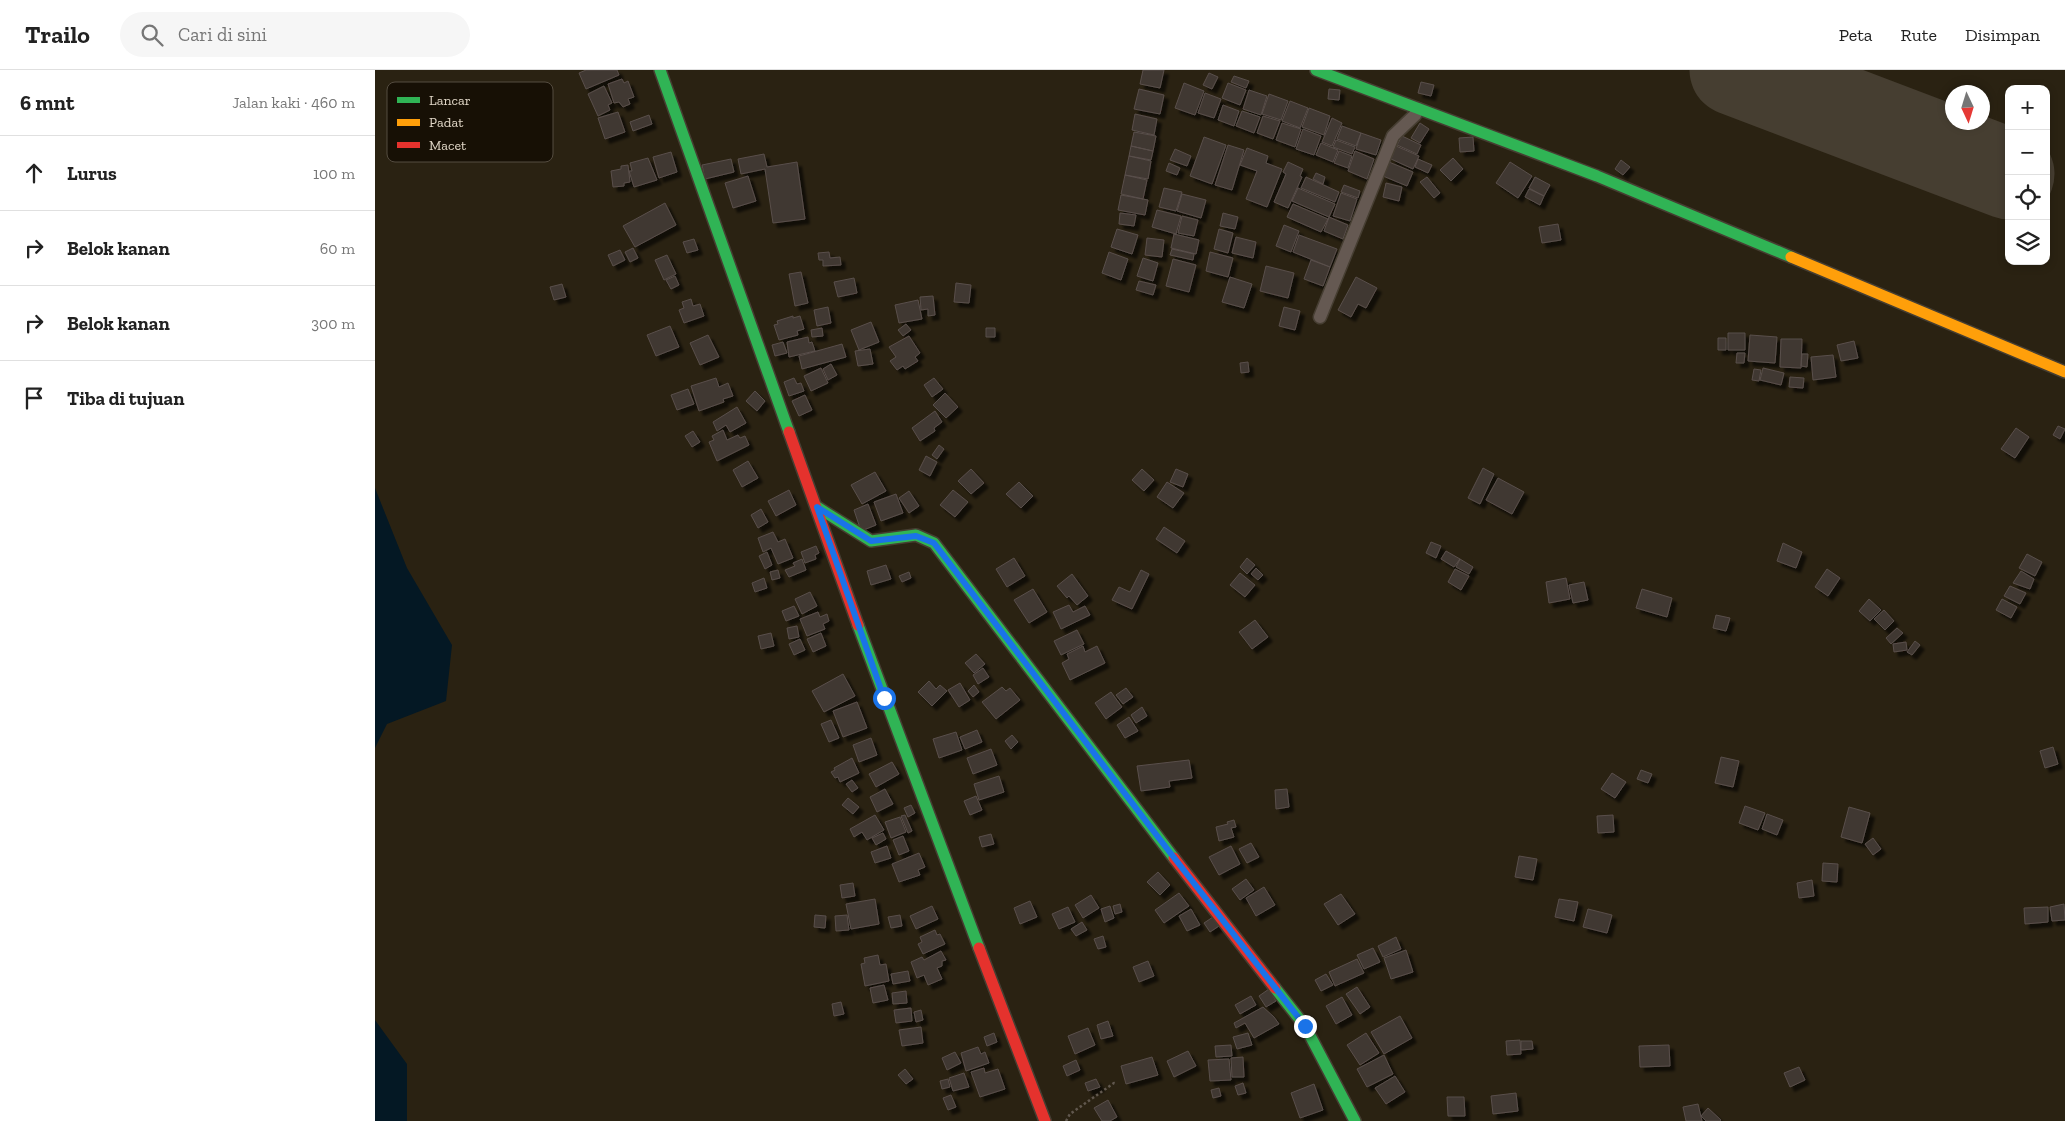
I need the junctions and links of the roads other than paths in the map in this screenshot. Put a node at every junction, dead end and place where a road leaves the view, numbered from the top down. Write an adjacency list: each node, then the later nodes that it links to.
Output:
1 (660, 70): 6 (street)
2 (1316, 70): 3 (street)
3 (1418, 109): 4 (street); 5 (street)
4 (1320, 317)
5 (2065, 372)
6 (817, 507): 7 (street); 8 (street)
7 (1045, 1121)
8 (1355, 1121)

